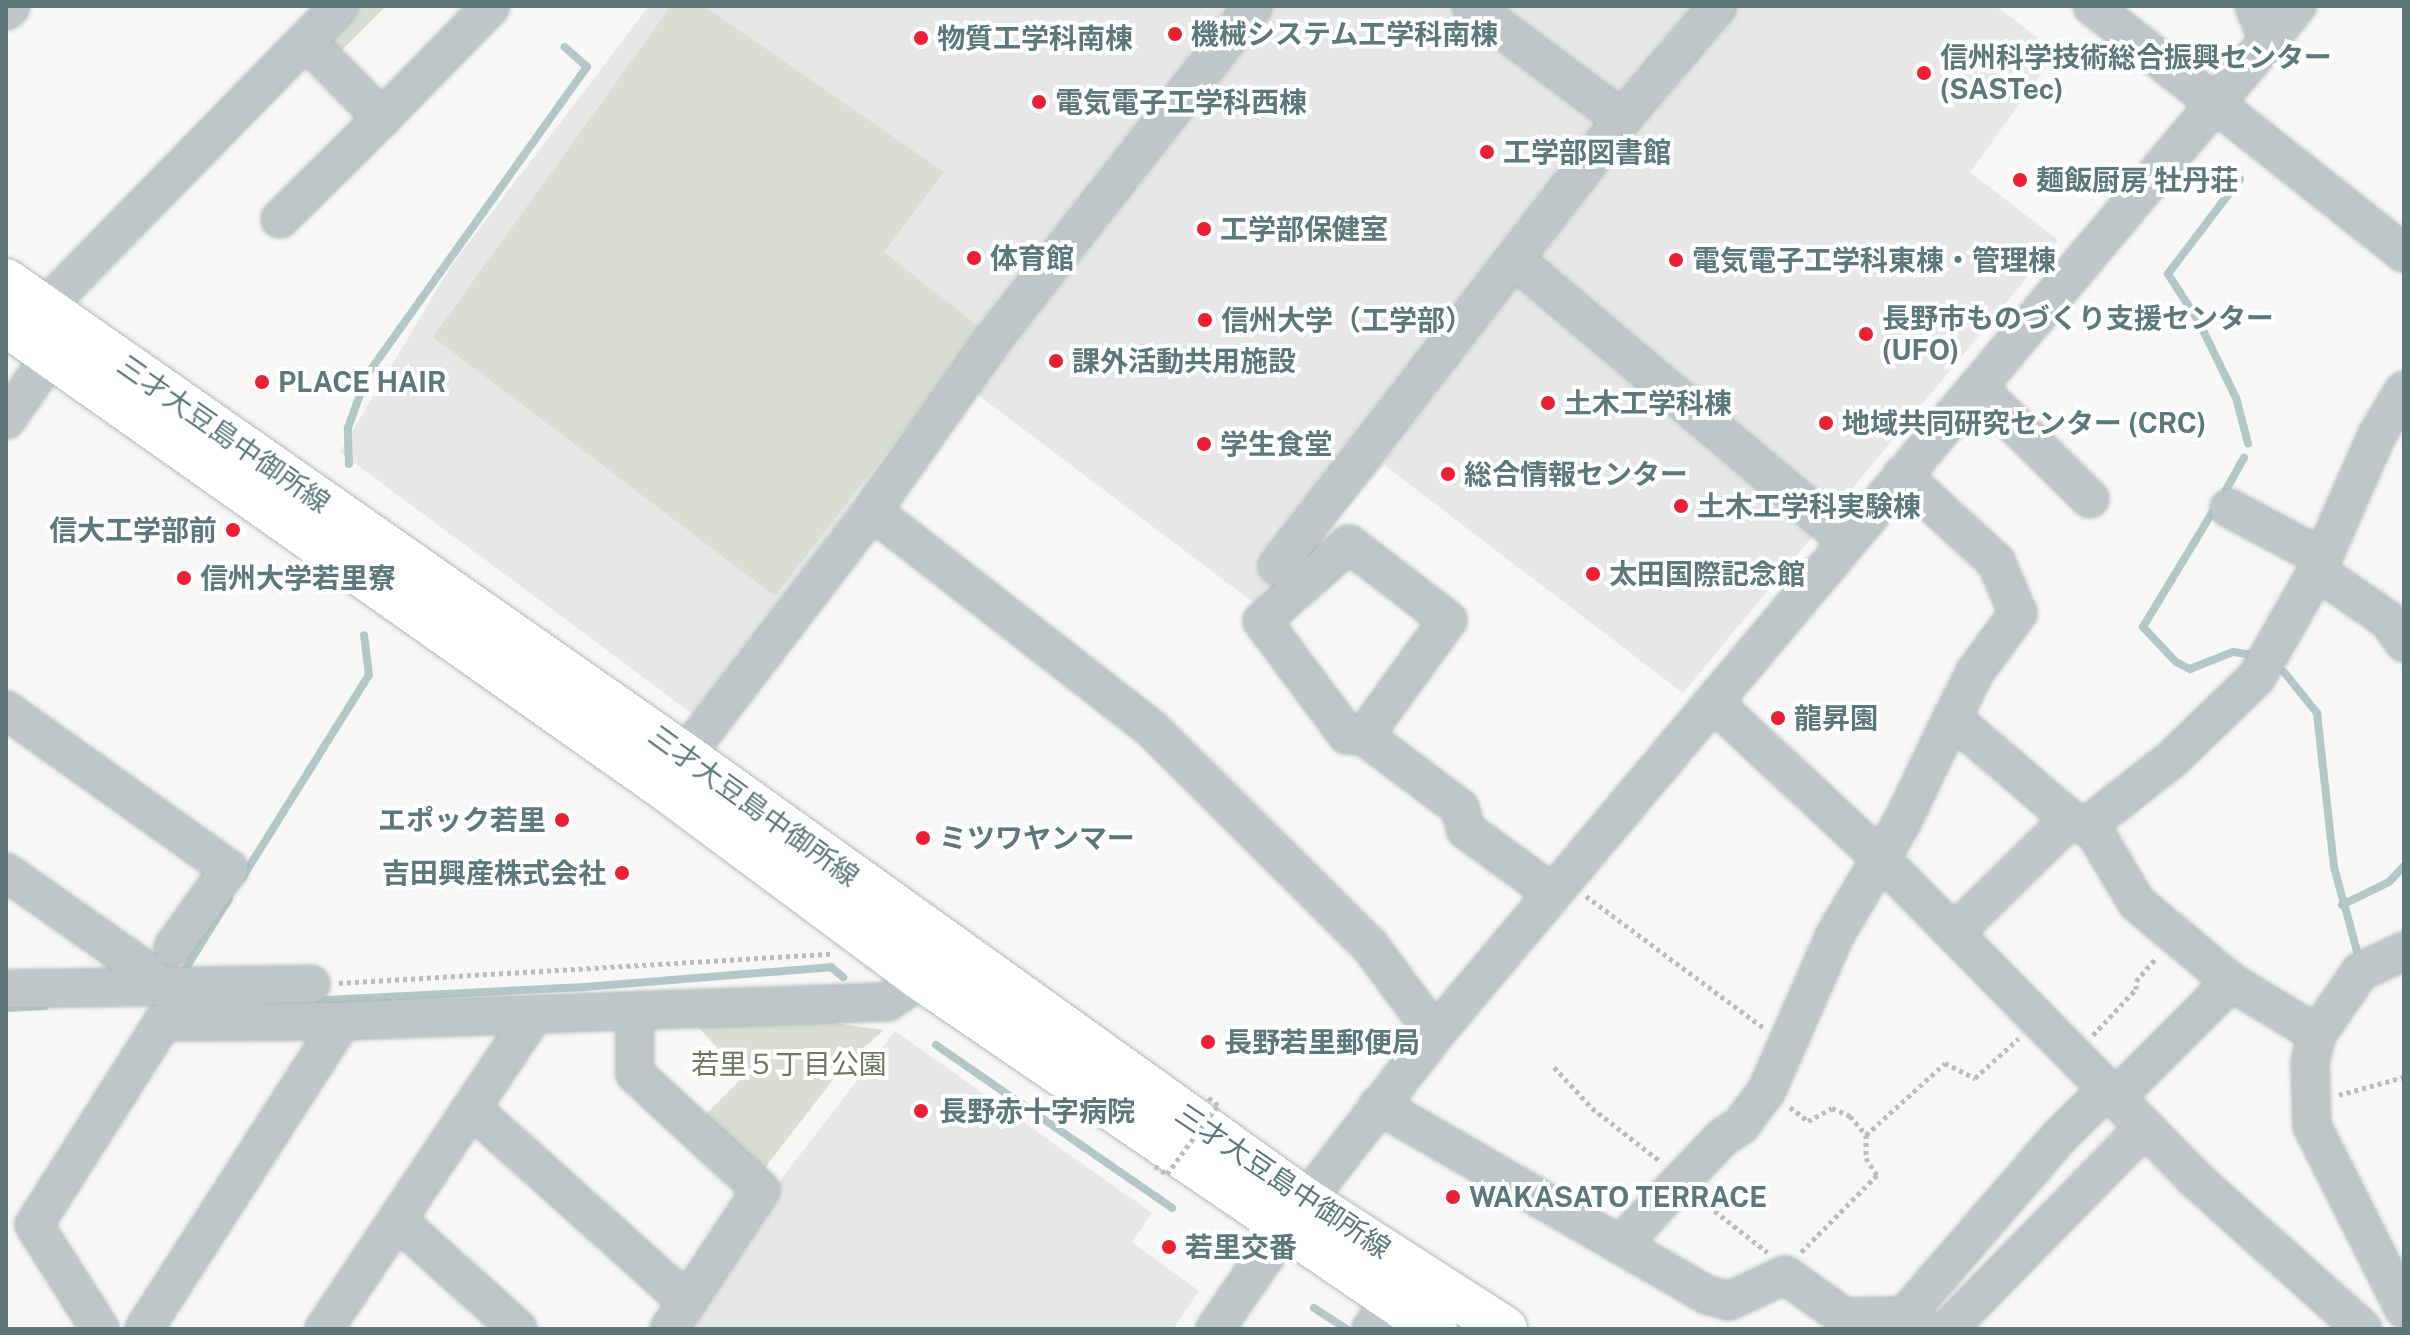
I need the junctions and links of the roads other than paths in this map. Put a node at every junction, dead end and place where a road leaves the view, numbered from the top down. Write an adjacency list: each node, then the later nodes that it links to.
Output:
1 (11, 6): 10 (street)
2 (339, 6): 12 (street)
3 (491, 6): 14 (street)
4 (1253, 6): 27 (street)
5 (1471, 6): 15 (street)
6 (1718, 6): 15 (street)
7 (2092, 6): 13 (street)
8 (2254, 6): 11 (street)
9 (2297, 6): 11 (street)
10 (6, 11)
11 (2268, 41): 13 (street)
12 (307, 42): 14 (street); 20 (street)
13 (2219, 105): 17 (street); 21 (street)
14 (382, 118): 16 (street)
15 (1622, 119): 18 (street)
16 (280, 219)
17 (2403, 250)
18 (1515, 260): 28 (street); 30 (street)
19 (6, 281): 20 (main road, 三才大豆島中御所線)
20 (39, 329): 23 (street); 36 (main road, 三才大豆島中御所線)
21 (1977, 387): 24 (street); 25 (street)
22 (2404, 390): 29 (street)
23 (6, 420)
24 (1902, 475): 28 (street); 34 (street)
25 (2090, 499)
26 (2229, 508): 29 (street)
27 (872, 511): 36 (street); 52 (street)
28 (1845, 539): 32 (street)
29 (2320, 564): 31 (street); 37 (street)
30 (1277, 566)
31 (2404, 643)
32 (1714, 703): 38 (street); 40 (street)
33 (6, 710): 42 (street)
34 (1952, 718): 37 (street); 38 (street)
35 (1364, 736): 35 (street); 40 (street)
36 (673, 771): 44 (main road, 三才大豆島中御所線); 58 (main road, 三才大豆島中御所線)
37 (2079, 822): 41 (street); 45 (street)
38 (1880, 858): 41 (street); 60 (street)
39 (6, 872): 47 (street)
40 (1557, 885): 52 (street)
41 (1954, 933): 54 (street)
42 (173, 947)
43 (2404, 951): 53 (street)
44 (922, 979): 49 (street); 58 (main road, 三才大豆島中御所線)
45 (2231, 982): 53 (street); 54 (street)
46 (311, 984): 47 (street)
47 (157, 986): 48 (street)
48 (6, 989)
49 (635, 1012): 50 (street); 63 (street)
50 (533, 1016): 51 (street); 56 (street)
51 (342, 1021): 65 (street); 66 (street)
52 (1435, 1034): 55 (street)
53 (2317, 1034): 61 (street)
54 (2112, 1093): 57 (street); 64 (street)
55 (1378, 1105): 58 (street); 60 (street)
56 (471, 1108): 59 (street); 63 (street)
57 (2145, 1127): 72 (street); 73 (street)
58 (1294, 1215): 62 (main road, 三才大豆島中御所線); 69 (street); 71 (main road, 三才大豆島中御所線)
59 (397, 1220): 67 (street); 68 (street)
60 (1620, 1245): 64 (street)
61 (2404, 1309)
62 (1381, 1314): 70 (main road, 三才大豆島中御所線)
63 (678, 1316)
64 (1912, 1324)
65 (100, 1329)
66 (144, 1329)
67 (324, 1329)
68 (518, 1329)
69 (1215, 1329)
70 (1435, 1329)
71 (1505, 1329)
72 (1948, 1329)
73 (2363, 1329)

